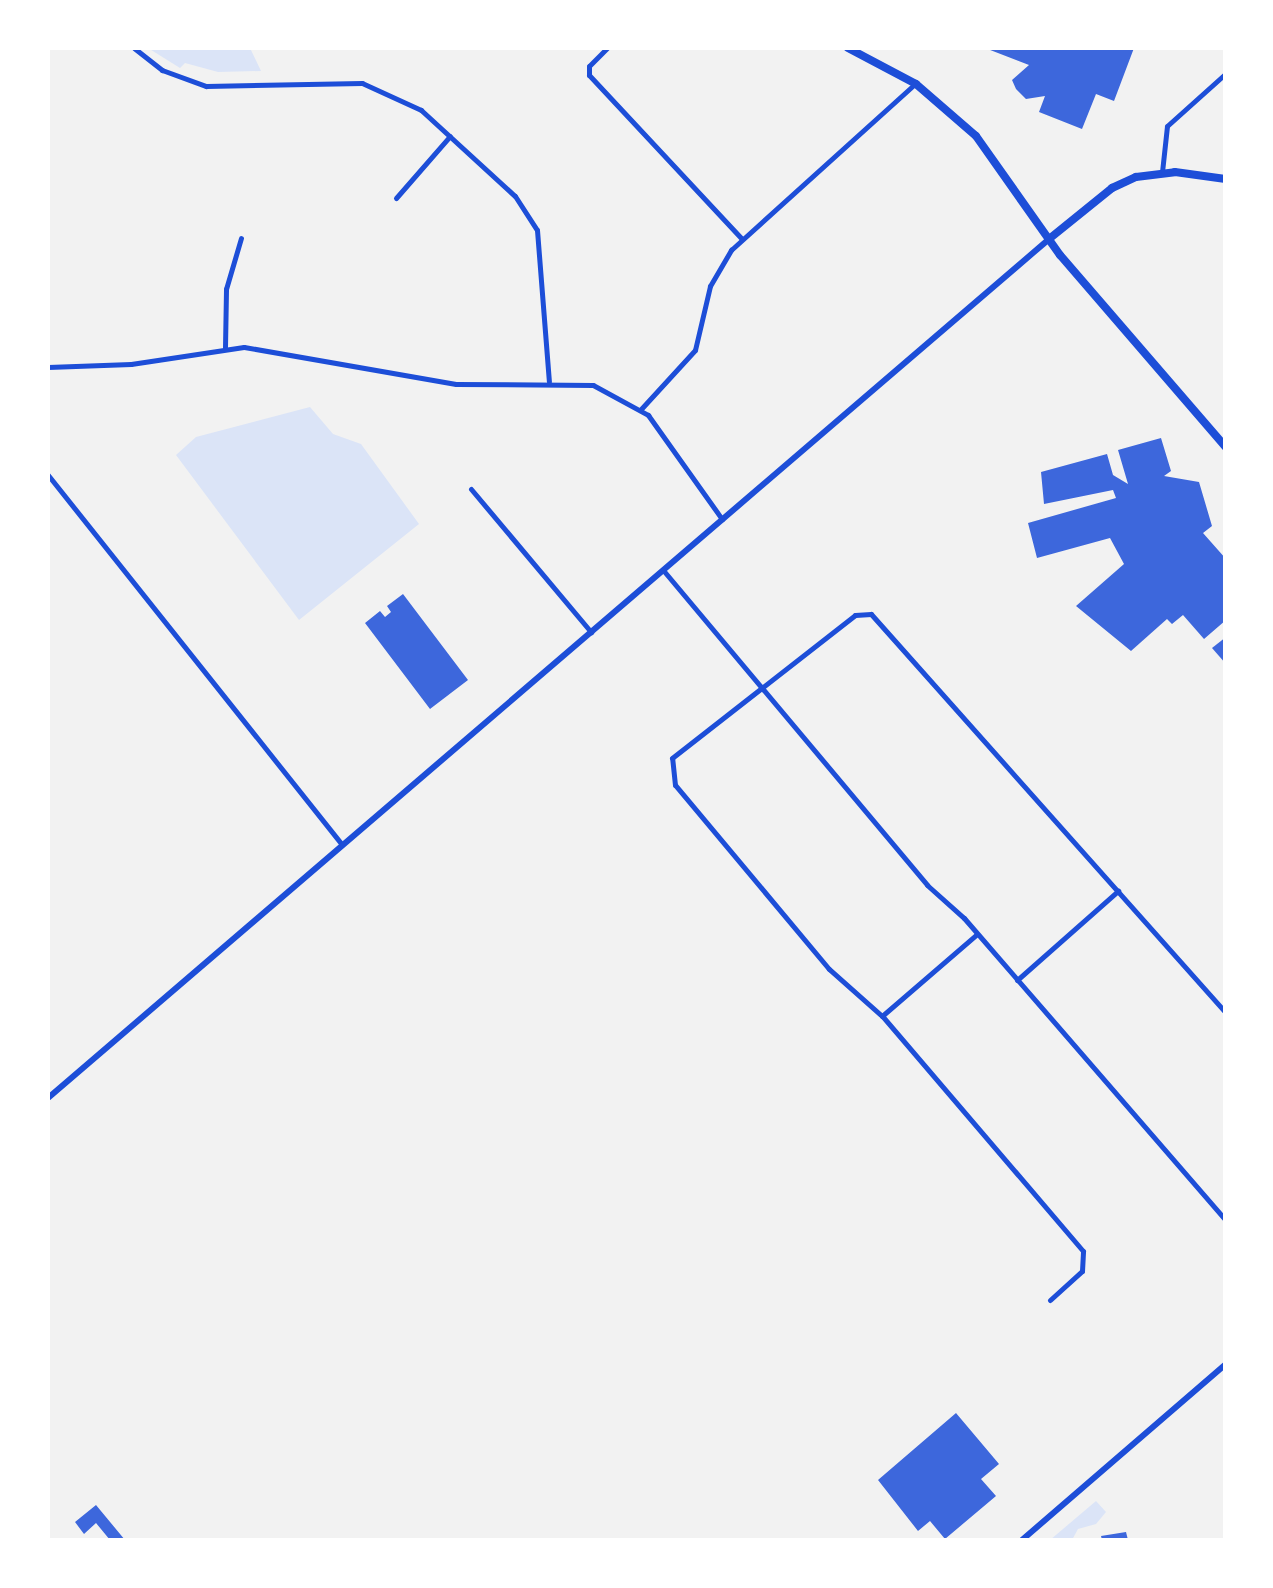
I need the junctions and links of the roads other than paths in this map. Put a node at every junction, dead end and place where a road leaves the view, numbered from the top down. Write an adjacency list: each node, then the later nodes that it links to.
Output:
1 (134, 48): 6 (street)
2 (607, 48): 11 (street)
3 (848, 48): 5 (main road)
4 (1226, 73): 7 (street)
5 (916, 84): 11 (street); 12 (main road)
6 (450, 136): 9 (street); 15 (street)
7 (1162, 172): 8 (main road); 12 (main road)
8 (1226, 180)
9 (396, 198)
10 (241, 238): 13 (street)
11 (742, 238): 16 (street)
12 (1049, 239): 17 (main road); 20 (street)
13 (225, 347): 14 (street); 15 (street)
14 (48, 367)
15 (549, 382): 16 (street)
16 (641, 409): 20 (street)
17 (1226, 447)
18 (48, 476): 24 (street)
19 (471, 489): 22 (street)
20 (722, 519): 21 (street)
21 (662, 570): 22 (street); 23 (street)
22 (591, 632): 24 (street)
23 (760, 687): 25 (street); 26 (street); 29 (street)
24 (342, 844): 30 (street)
25 (1118, 891): 27 (street); 28 (street)
26 (978, 934): 27 (street); 29 (street)
27 (1017, 980): 31 (street)
28 (1226, 1013)
29 (882, 1016): 32 (street)
30 (48, 1098)
31 (1226, 1220)
32 (1050, 1300)
33 (1226, 1364): 34 (street)
34 (1022, 1540)

